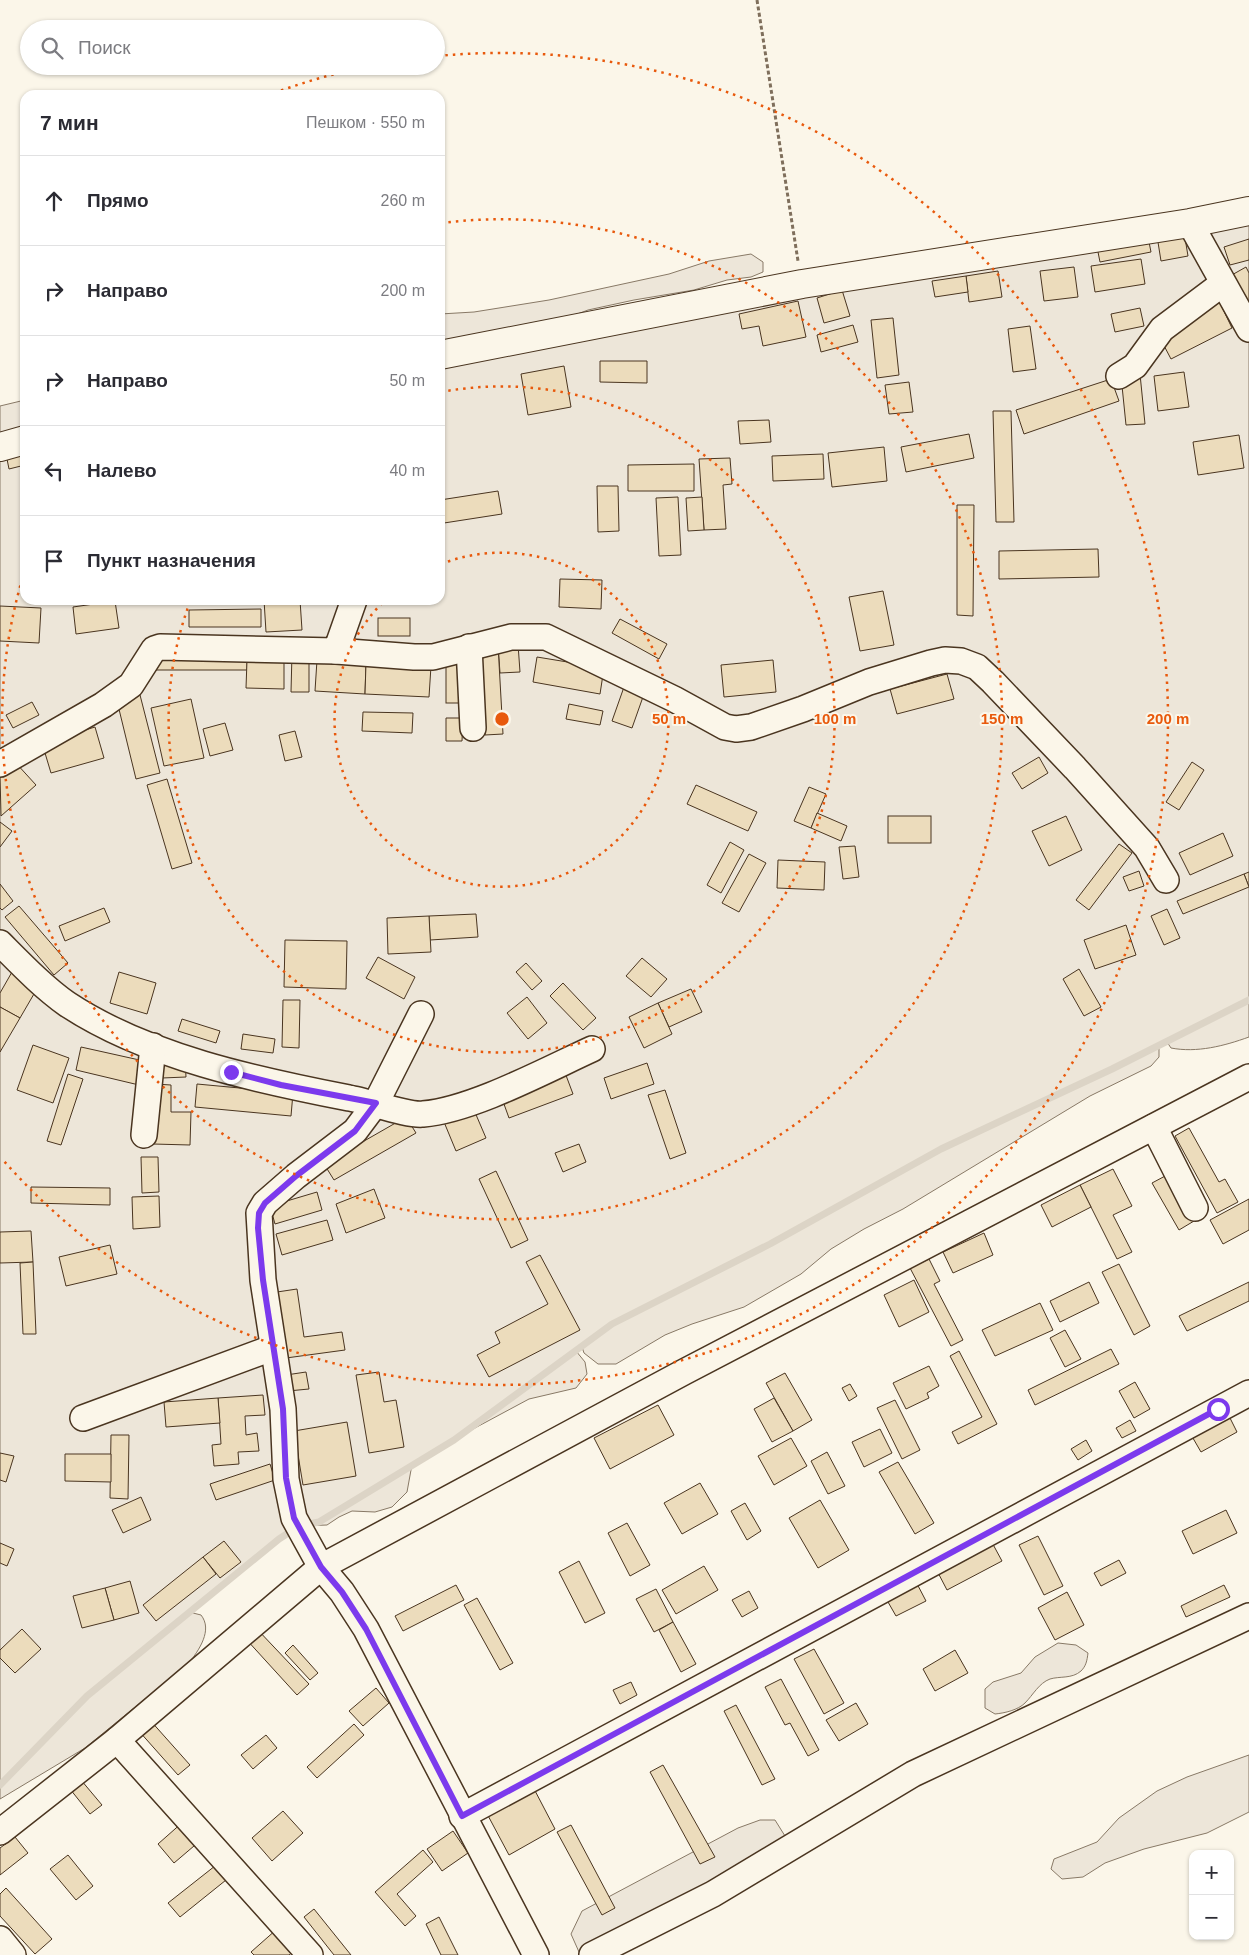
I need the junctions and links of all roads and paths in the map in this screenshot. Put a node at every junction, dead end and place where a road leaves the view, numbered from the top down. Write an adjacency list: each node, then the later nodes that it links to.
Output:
1 (757, 0): 4 (path)
2 (1249, 211): 3 (main road)
3 (1190, 223): 4 (main road); 5 (street)
4 (802, 284): 7 (main road)
5 (1222, 284): 6 (street); 8 (street)
6 (1249, 329)
7 (445, 354)
8 (1119, 376)
9 (20, 441): 10 (main road)
10 (0, 447)
11 (352, 605): 13 (street)
12 (469, 647): 13 (street); 14 (street); 16 (street)
13 (336, 651): 15 (street)
14 (473, 728)
15 (0, 764)
16 (1166, 880)
17 (0, 943): 19 (street)
18 (421, 1014): 22 (street)
19 (153, 1046): 22 (street); 24 (street)
20 (592, 1049): 22 (street)
21 (1249, 1077): 23 (street)
22 (376, 1103): 26 (street)
23 (1154, 1127): 25 (street); 29 (street)
24 (144, 1135)
25 (1195, 1208)
26 (272, 1348): 28 (street); 29 (street)
27 (1249, 1393): 32 (street)
28 (83, 1418)
29 (317, 1561): 31 (street); 32 (street)
30 (1249, 1616): 38 (street)
31 (117, 1740): 33 (street); 36 (street)
32 (462, 1816): 37 (street)
33 (0, 1832)
34 (0, 1939): 35 (street)
35 (13, 1955)
36 (310, 1955)
37 (536, 1955)
38 (592, 1955)

